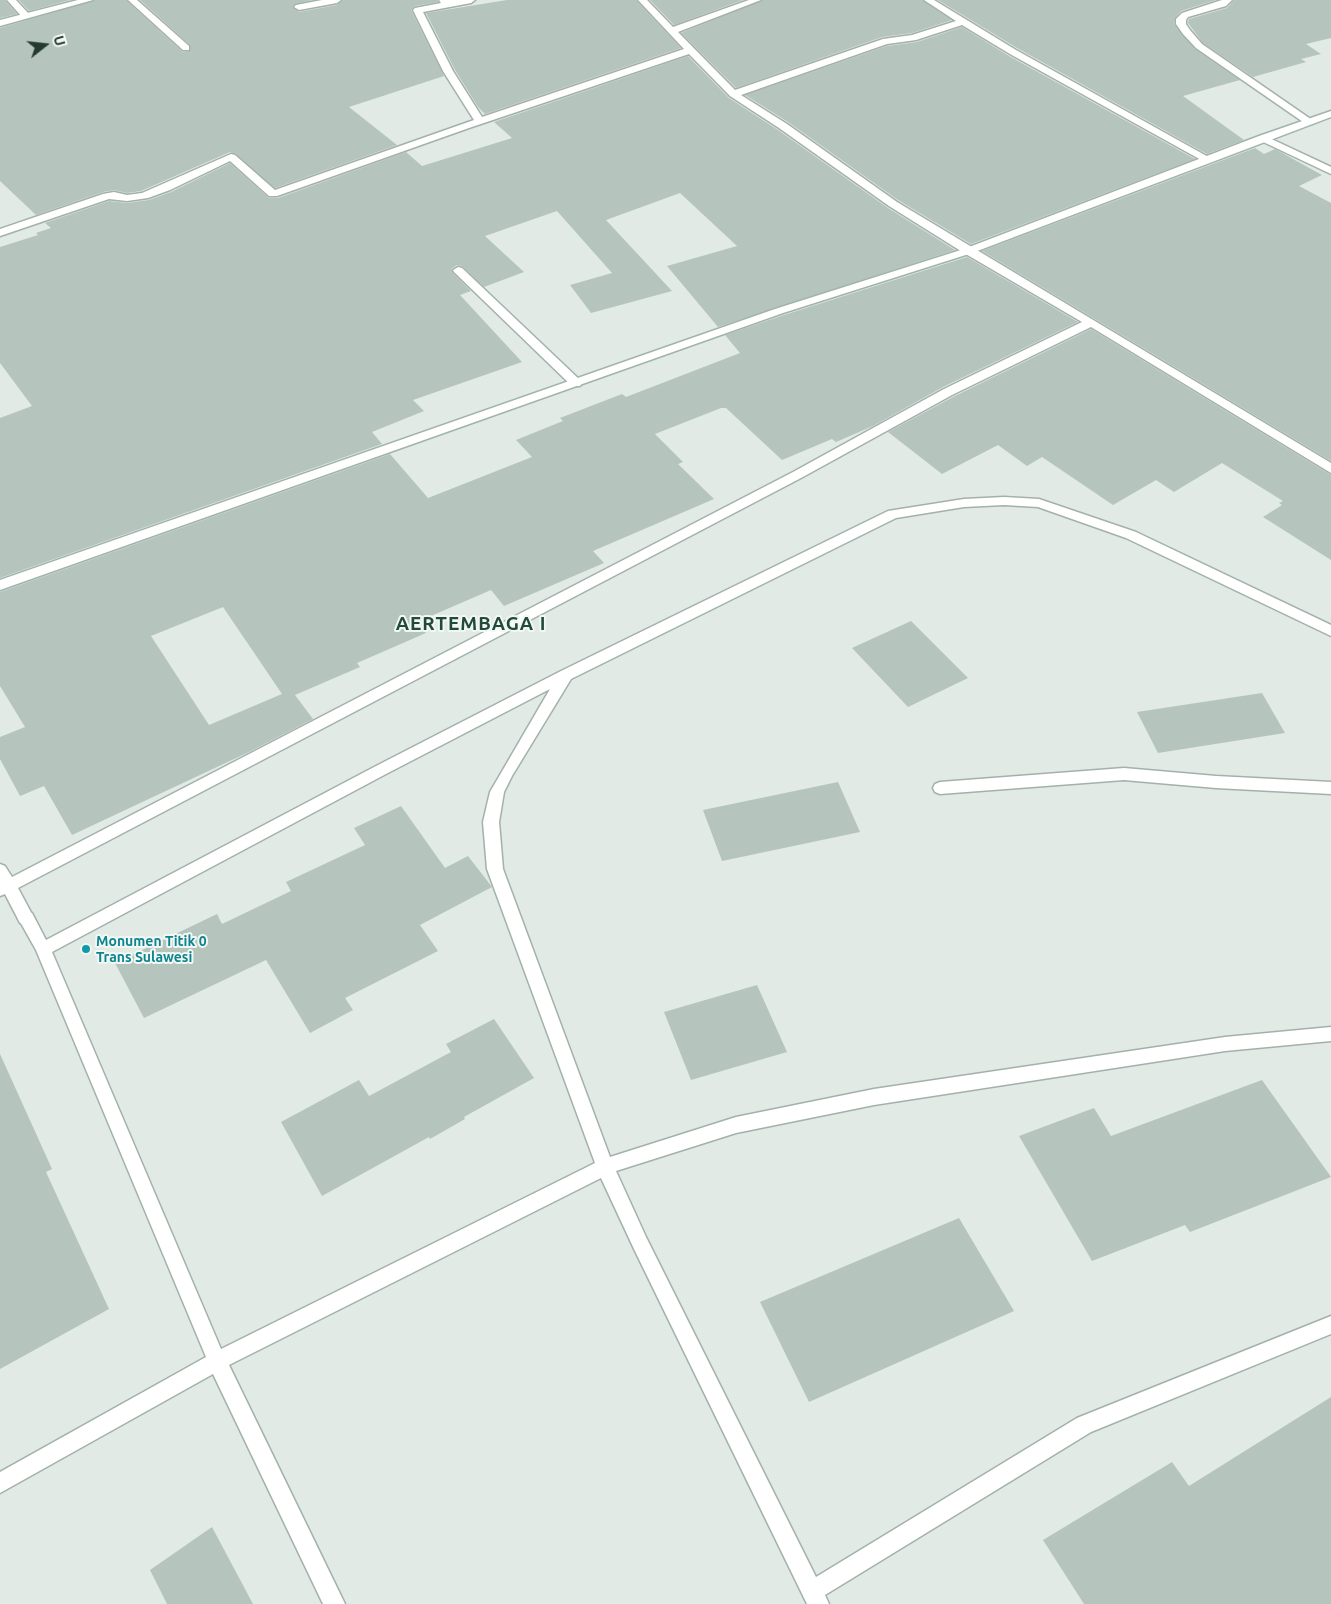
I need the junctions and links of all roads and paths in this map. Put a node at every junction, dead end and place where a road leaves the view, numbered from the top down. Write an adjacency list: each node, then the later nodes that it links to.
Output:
1 (11, 0): 12 (street)
2 (89, 0): 12 (street)
3 (132, 0): 16 (street)
4 (337, 0): 11 (street)
5 (472, 0): 10 (street)
6 (642, 0): 15 (street)
7 (757, 0): 15 (street)
8 (928, 0): 13 (street)
9 (1228, 0): 21 (street)
10 (445, 2): 20 (street)
11 (299, 6)
12 (26, 16): 14 (street)
13 (965, 21): 18 (street); 23 (street)
14 (0, 23)
15 (671, 30): 17 (street)
16 (186, 48)
17 (690, 50): 18 (street); 20 (street)
18 (733, 94): 26 (street)
19 (1331, 114): 21 (street)
20 (480, 121): 25 (street)
21 (1309, 122): 22 (street)
22 (1263, 138): 23 (street); 24 (street)
23 (1207, 159): 26 (street)
24 (1331, 171)
25 (0, 233)
26 (968, 251): 28 (street); 29 (street)
27 (458, 270): 29 (street)
28 (1091, 322): 30 (street); 37 (street)
29 (576, 383): 31 (street)
30 (1331, 469)
31 (0, 584)
32 (1331, 631): 33 (street)
33 (566, 675): 38 (street); 40 (street)
34 (940, 788): 35 (street)
35 (1331, 788)
36 (0, 870): 37 (street)
37 (4, 888): 38 (street)
38 (43, 949): 42 (street)
39 (1331, 1034): 40 (street)
40 (605, 1167): 42 (street); 44 (street)
41 (1331, 1325): 44 (street)
42 (217, 1361): 43 (street); 45 (street)
43 (0, 1483)
44 (815, 1597)
45 (334, 1604)

